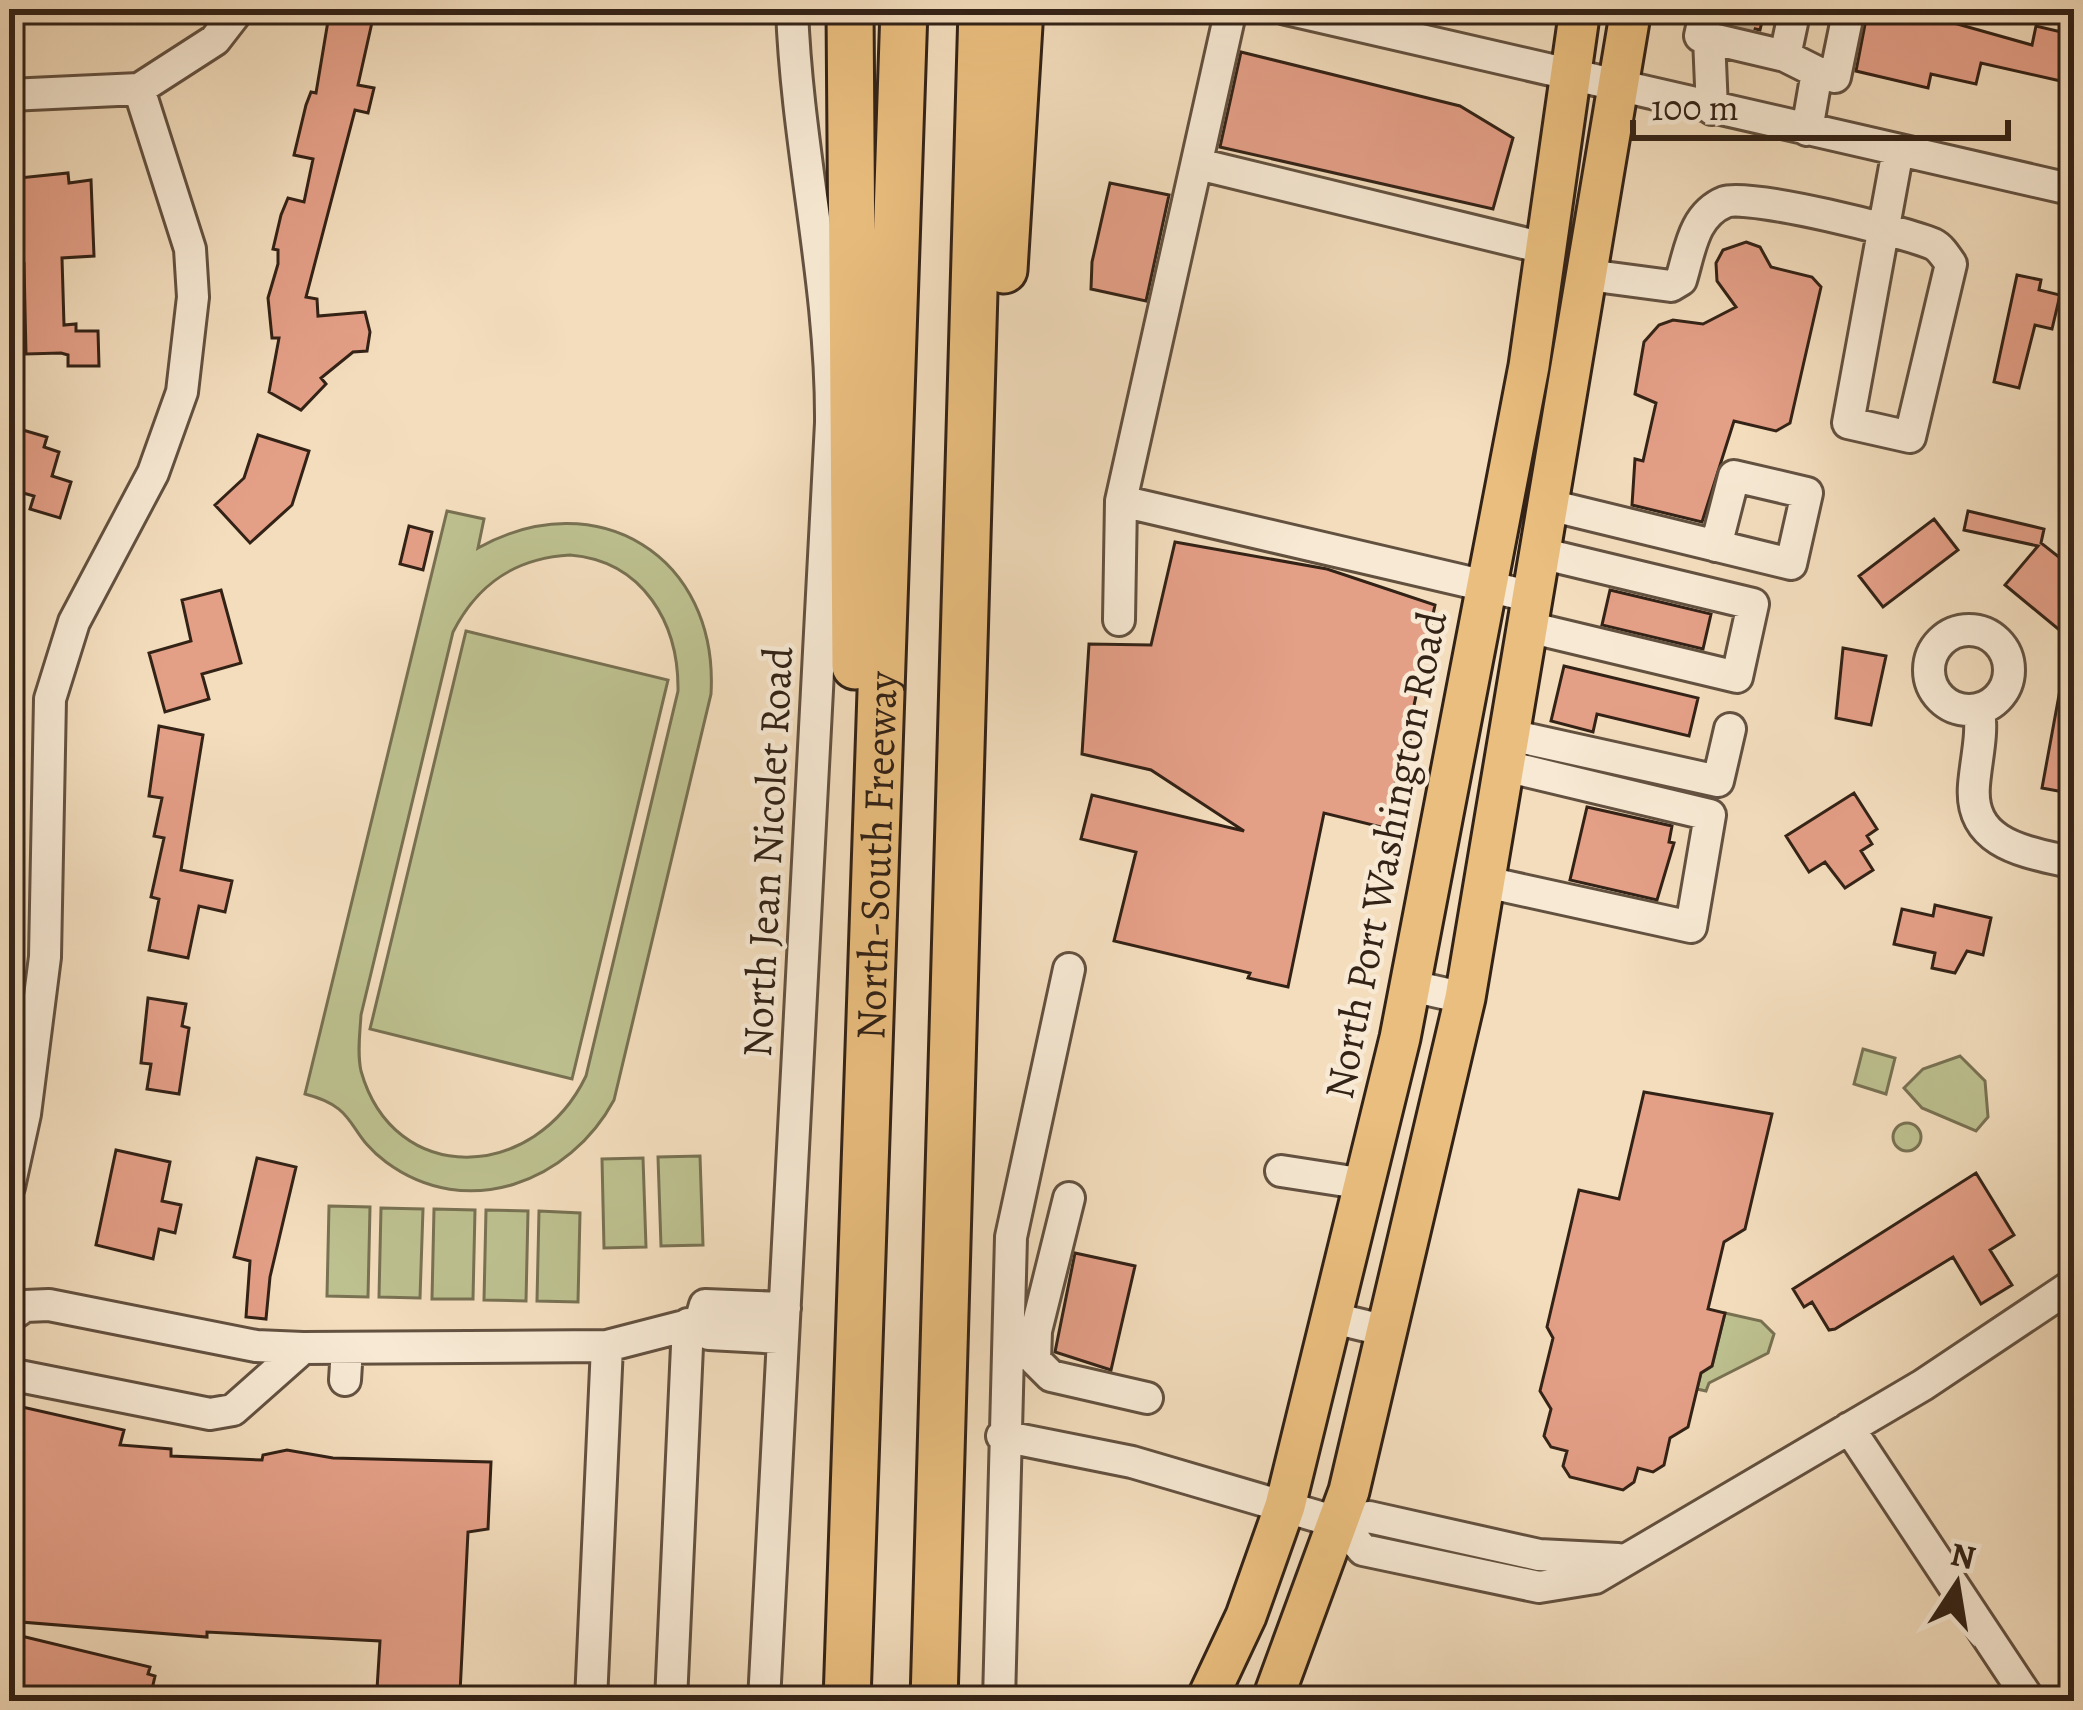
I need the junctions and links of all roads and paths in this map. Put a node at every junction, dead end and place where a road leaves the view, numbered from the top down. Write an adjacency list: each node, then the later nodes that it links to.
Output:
1 (239, 9): 19 (street)
2 (792, 9): 55 (street, North Jean Nicolet Road)
3 (850, 9): 40 (highway)
4 (904, 9): 40 (highway, North-South Freeway)
5 (982, 9): 37 (highway, North-South Freeway)
6 (1020, 9): 37 (highway)
7 (1231, 9): 25 (street)
8 (1286, 9): 14 (street)
9 (1580, 9): 18 (main road, North Port Washington Road)
10 (1631, 9): 20 (main road)
11 (1674, 9): 12 (street)
12 (1691, 9)
13 (1849, 9): 17 (street)
14 (1330, 14): 18 (street)
15 (1714, 17): 16 (street); 22 (street)
16 (1783, 29): 17 (street)
17 (1816, 72): 23 (street)
18 (1572, 75): 20 (street); 28 (main road, North Port Washington Road)
19 (139, 88): 21 (street); 49 (street)
20 (1619, 88): 22 (street); 29 (main road)
21 (9, 95)
22 (1712, 109): 23 (street)
23 (1808, 130): 24 (street)
24 (1898, 151): 26 (street); 27 (street)
25 (1198, 164): 28 (street); 30 (street)
26 (2074, 190)
27 (1885, 230): 27 (street); 29 (street)
28 (1544, 248): 34 (main road, North Port Washington Road)
29 (1588, 275): 31 (main road)
30 (1121, 501): 34 (street); 36 (street)
31 (1549, 505): 32 (street); 33 (main road)
32 (1716, 546)
33 (1540, 553): 35 (main road); 35 (street)
34 (1487, 589): 35 (street); 45 (main road, North Port Washington Road)
35 (1530, 612): 41 (main road)
36 (1120, 620)
37 (964, 630): 71 (highway, North-South Freeway)
38 (1979, 709): 42 (street)
39 (1730, 729): 41 (street)
40 (878, 750): 70 (highway, North-South Freeway)
41 (1508, 750): 43 (main road); 43 (street)
42 (2074, 863)
43 (1486, 882): 46 (main road)
44 (1069, 968): 64 (street)
45 (1411, 986): 46 (street); 48 (main road, North Port Washington Road)
46 (1465, 998): 56 (main road)
47 (1281, 1171): 48 (street)
48 (1365, 1184): 53 (main road, North Port Washington Road)
49 (9, 1187)
50 (1069, 1198): 62 (street)
51 (2074, 1285): 63 (street)
52 (9, 1317): 58 (street)
53 (1333, 1318): 56 (street); 65 (main road, North Port Washington Road)
54 (694, 1323): 55 (street); 57 (street); 68 (street)
55 (784, 1323): 69 (street, North Jean Nicolet Road)
56 (1388, 1330): 66 (main road)
57 (608, 1346): 59 (street); 67 (street)
58 (304, 1348): 59 (street); 60 (street)
59 (347, 1348): 61 (street)
60 (9, 1374)
61 (345, 1381)
62 (1147, 1398)
63 (1849, 1428): 66 (street); 75 (street)
64 (1002, 1436): 65 (street); 72 (street)
65 (1286, 1506): 66 (street); 73 (main road, North Port Washington Road)
66 (1340, 1523): 74 (main road)
67 (591, 1701)
68 (671, 1701)
69 (764, 1701)
70 (848, 1701)
71 (934, 1701)
72 (999, 1701)
73 (1206, 1701)
74 (1272, 1701)
75 (2030, 1701)

